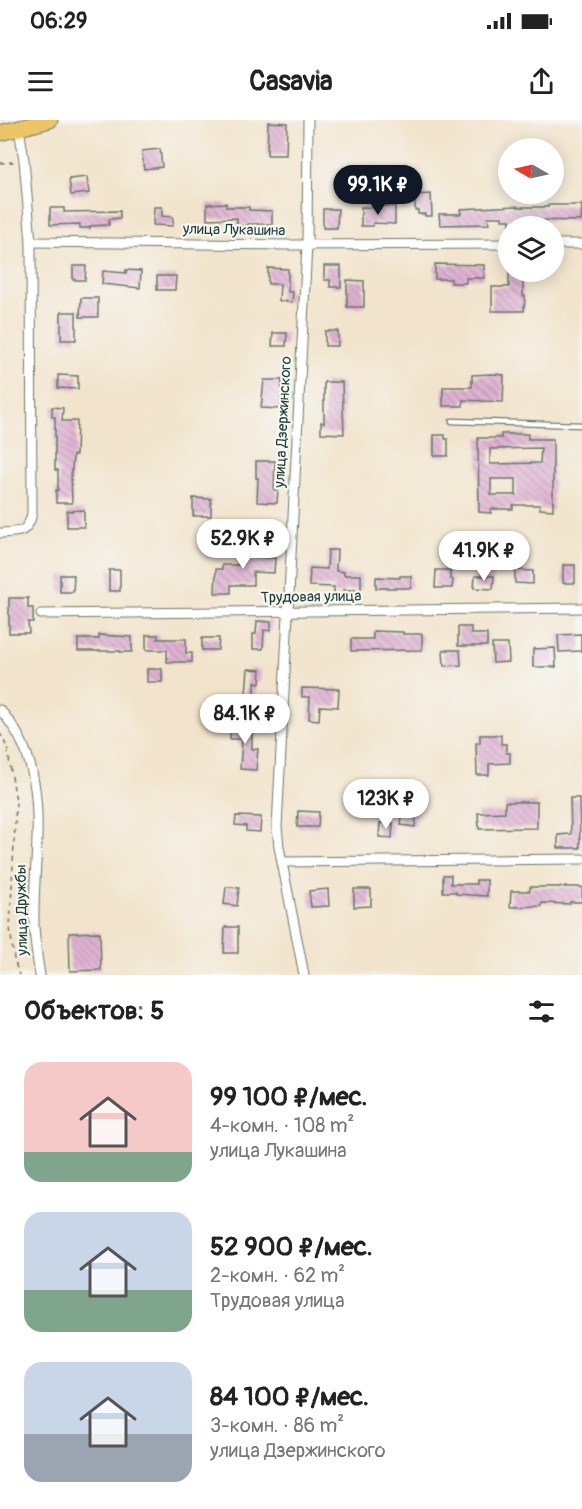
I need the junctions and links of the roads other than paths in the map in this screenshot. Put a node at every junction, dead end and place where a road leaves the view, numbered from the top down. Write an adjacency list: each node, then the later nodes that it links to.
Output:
1 (50, 120): 3 (main road)
2 (308, 120): 9 (street, улица Дзержинского)
3 (19, 128): 4 (main road); 5 (street)
4 (0, 133)
5 (31, 242): 9 (street, улица Лукашина); 12 (street)
6 (498, 244): 9 (street, улица Лукашина)
7 (564, 244): 8 (street)
8 (582, 244)
9 (307, 245): 14 (street, улица Дзержинского)
10 (452, 421): 11 (lane)
11 (582, 424)
12 (0, 533)
13 (582, 608): 14 (street, Трудовая улица)
14 (288, 612): 15 (street, Трудовая улица); 18 (street, улица Дзержинского)
15 (41, 614)
16 (0, 710): 19 (street, улица Дружбы)
17 (582, 859): 18 (street)
18 (282, 862): 20 (street, улица Дзержинского)
19 (40, 975)
20 (304, 975)

